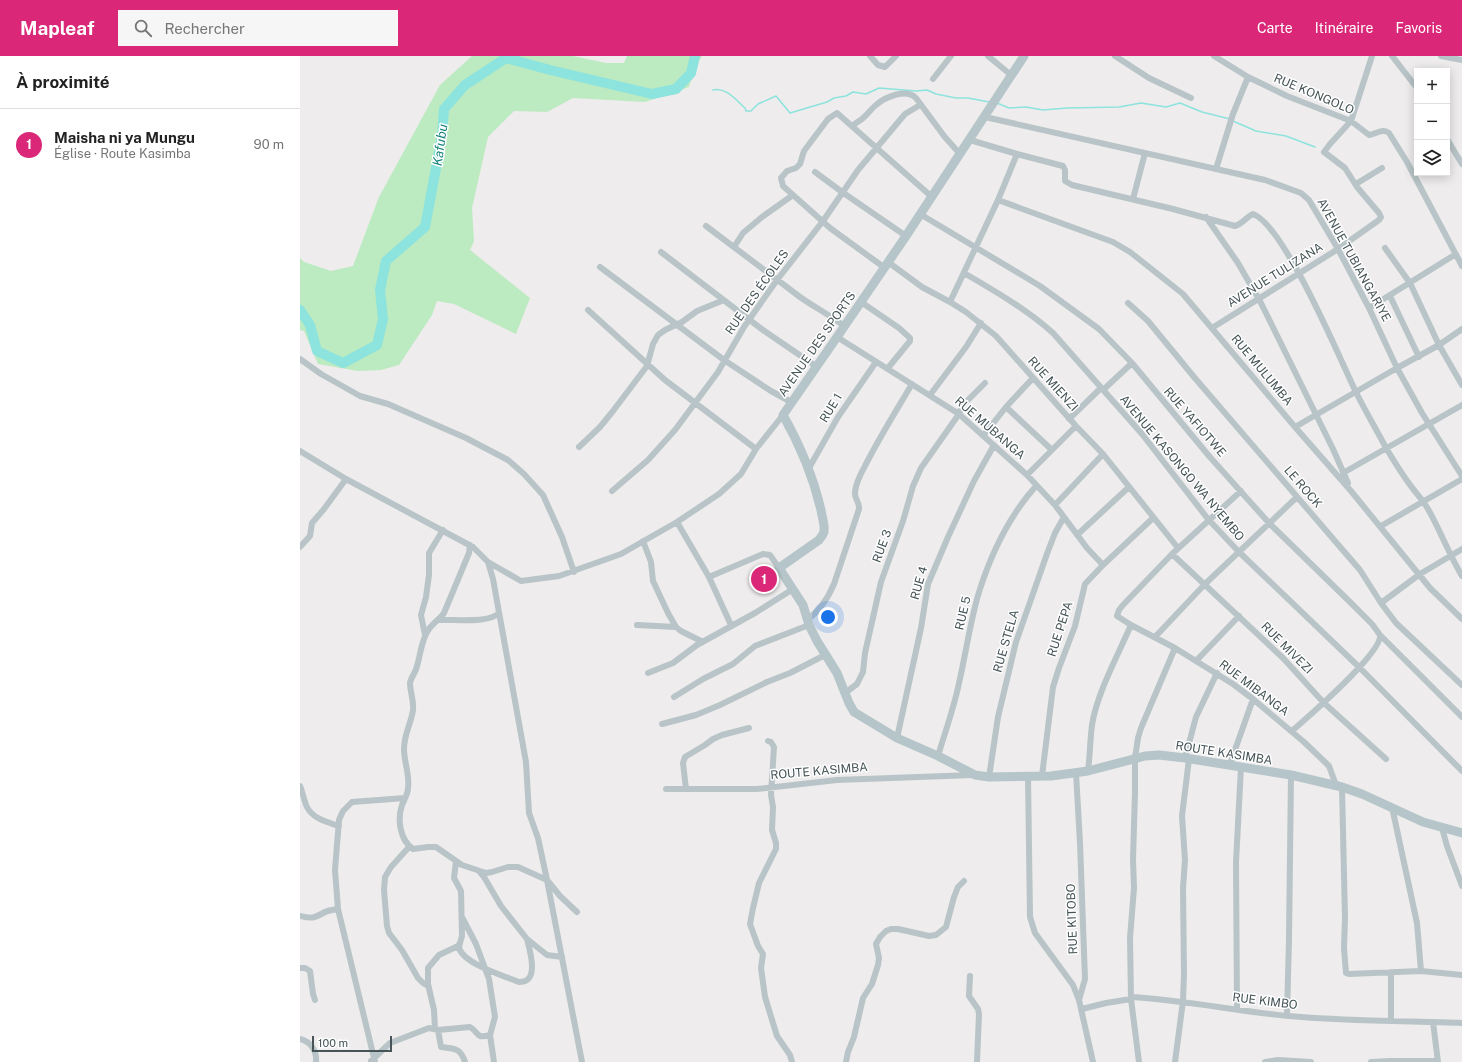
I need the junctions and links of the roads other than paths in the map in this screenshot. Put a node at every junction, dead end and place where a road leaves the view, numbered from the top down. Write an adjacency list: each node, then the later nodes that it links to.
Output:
1 (870, 56): 2 (street)
2 (896, 56)
3 (951, 56): 14 (street)
4 (988, 56): 12 (street)
5 (1024, 56): 12 (street)
6 (1115, 56): 16 (street)
7 (1214, 56): 13 (street, RUE KONGOLO)
8 (1372, 56): 19 (street)
9 (1392, 56): 15 (street)
10 (1441, 56): 11 (street)
11 (1462, 60)
12 (1011, 75): 18 (street, AVENUE DES SPORTS)
13 (1248, 77): 19 (street, RUE KONGOLO); 29 (street)
14 (933, 80)
15 (1414, 84)
16 (1191, 98)
17 (920, 105): 20 (street); 23 (street, RUE DES ÉCOLES); 25 (street)
18 (984, 117): 21 (street, AVENUE DES SPORTS); 24 (street, AVENUE TUBIANGARIYE)
19 (1351, 120): 31 (street, AVENUE TULIZANA); 47 (street, RUE KONGOLO)
20 (852, 126): 23 (street); 33 (street, RUE MIENZI)
21 (970, 140): 25 (street, AVENUE DES SPORTS); 26 (street)
22 (1448, 140): 27 (street)
23 (876, 148): 32 (street, RUE DES ÉCOLES); 34 (street)
24 (1145, 153): 29 (street, AVENUE TUBIANGARIYE); 35 (street)
25 (960, 154): 34 (street, AVENUE DES SPORTS)
26 (1017, 154): 35 (street); 36 (street)
27 (1462, 164)
28 (1382, 168): 31 (street)
29 (1216, 169): 45 (street, AVENUE TUBIANGARIYE)
30 (814, 172): 32 (street)
31 (1356, 184): 45 (street, AVENUE TULIZANA)
32 (842, 192): 39 (street, RUE DES ÉCOLES); 41 (street)
33 (793, 195): 39 (street, RUE MIENZI); 42 (street)
34 (932, 197): 37 (street, AVENUE DES SPORTS)
35 (1133, 199): 38 (street)
36 (998, 200): 43 (street); 67 (street, RUE MULUMBA)
37 (920, 214): 41 (street, AVENUE DES SPORTS); 43 (street, RUE YAFIOTWE)
38 (1206, 217): 52 (street); 56 (street)
39 (823, 222): 48 (street, RUE MIENZI); 53 (street, RUE DES ÉCOLES)
40 (706, 226): 42 (street)
41 (906, 236): 48 (street, AVENUE DES SPORTS)
42 (734, 247): 53 (street)
43 (975, 248): 51 (street); 75 (street, RUE YAFIOTWE)
44 (1385, 248): 54 (street)
45 (1338, 249): 52 (street, AVENUE TULIZANA); 61 (street, AVENUE TUBIANGARIYE)
46 (661, 252): 57 (street)
47 (1456, 254): 49 (street); 54 (street)
48 (886, 265): 58 (street, AVENUE DES SPORTS); 59 (street, RUE MIENZI)
49 (1462, 266)
50 (600, 267): 65 (street)
51 (964, 273): 59 (street); 84 (street, AVENUE KASONGO WA NYEMBO)
52 (1298, 273): 56 (street, AVENUE TULIZANA); 85 (street)
53 (777, 280): 63 (street, RUE DES ÉCOLES); 66 (street)
54 (1410, 283): 55 (street); 70 (street)
55 (1390, 296): 61 (street); 71 (street)
56 (1258, 298): 67 (street, AVENUE TULIZANA); 93 (street)
57 (724, 300): 63 (street); 65 (street)
58 (861, 302): 66 (street, AVENUE DES SPORTS); 78 (street)
59 (950, 302): 64 (street, RUE MIENZI)
60 (1128, 303): 116 (street, LE ROCK)
61 (1369, 308): 79 (street, AVENUE TUBIANGARIYE)
62 (588, 310): 76 (street)
63 (749, 320): 73 (street, RUE DES ÉCOLES); 77 (street)
64 (981, 323): 80 (street, RUE MIENZI); 86 (street)
65 (678, 324): 73 (street); 76 (street)
66 (844, 326): 69 (street, AVENUE DES SPORTS)
67 (1212, 328): 97 (street, RUE MULUMBA)
68 (1462, 329): 70 (street)
69 (837, 337): 74 (street, RUE MUBANGA); 77 (street, AVENUE DES SPORTS)
70 (1439, 345): 71 (street); 83 (street)
71 (1419, 357): 79 (street)
72 (300, 359): 138 (street)
73 (724, 360): 87 (street); 88 (street, RUE DES ÉCOLES)
74 (876, 362): 78 (street, RUE MUBANGA); 106 (street, RUE 1)
75 (1132, 363): 84 (street); 115 (street, RUE YAFIOTWE)
76 (647, 366): 88 (street); 100 (street)
77 (817, 367): 87 (street, AVENUE DES SPORTS)
78 (888, 368): 82 (street, RUE MUBANGA)
79 (1397, 368): 85 (street); 95 (street, AVENUE TUBIANGARIYE)
80 (1033, 378): 90 (street); 94 (street, RUE MIENZI)
81 (985, 383): 92 (street, RUE 3)
82 (912, 384): 86 (street, RUE MUBANGA); 149 (street)
83 (1462, 385)
84 (1102, 389): 94 (street); 121 (street, AVENUE KASONGO WA NYEMBO)
85 (1356, 392): 93 (street); 101 (street)
86 (930, 395): 92 (street, RUE MUBANGA)
87 (791, 402): 91 (street, AVENUE DES SPORTS)
88 (696, 403): 102 (street); 114 (street, RUE DES ÉCOLES)
89 (1462, 405): 95 (street)
90 (1006, 407): 98 (street); 103 (street)
91 (783, 414): 102 (street, AVENUE DES SPORTS); 106 (street)
92 (959, 414): 98 (street, RUE MUBANGA); 165 (street, RUE 3)
93 (1316, 414): 97 (street); 107 (street)
94 (1069, 419): 96 (street, RUE MIENZI)
95 (1429, 424): 101 (street); 109 (street, AVENUE TUBIANGARIYE)
96 (1076, 426): 103 (street); 105 (street, RUE MIENZI)
97 (1295, 427): 113 (street, RUE MULUMBA)
98 (983, 436): 99 (street, RUE MUBANGA)
99 (994, 445): 108 (street, RUE MUBANGA); 173 (street, RUE 4)
100 (579, 447)
101 (1386, 448): 107 (street); 117 (street)
102 (756, 449): 122 (street, AVENUE DES SPORTS)
103 (1052, 450): 108 (street)
104 (300, 451): 110 (street)
105 (1102, 454): 112 (street, RUE MIENZI); 118 (street)
106 (809, 468): 137 (street)
107 (1343, 473): 113 (street)
108 (1027, 475): 111 (street, RUE MUBANGA)
109 (1462, 478): 117 (street)
110 (346, 479): 125 (street); 129 (street)
111 (1036, 486): 118 (street, RUE MUBANGA); 175 (street, RUE 5)
112 (1129, 487): 120 (street, RUE MIENZI); 126 (street)
113 (1351, 490): 124 (street, RUE MULUMBA)
114 (612, 491)
115 (1241, 491): 121 (street); 123 (street, RUE YAFIOTWE)
116 (1297, 497): 123 (street); 144 (street, LE ROCK)
117 (1422, 501): 124 (street); 134 (street)
118 (1055, 505): 119 (street, RUE MUBANGA)
119 (1064, 517): 126 (street, RUE MUBANGA); 187 (street, RUE STELA)
120 (1153, 518): 130 (street, RUE MIENZI); 136 (street, RUE PEPA)
121 (1208, 519): 130 (street); 132 (street, AVENUE KASONGO WA NYEMBO)
122 (677, 522): 127 (street, AVENUE DES SPORTS); 141 (street)
123 (1269, 523): 132 (street); 155 (street, RUE YAFIOTWE)
124 (1380, 526): 139 (street, RUE MULUMBA)
125 (442, 530): 128 (street); 154 (street)
126 (1077, 535): 136 (street, RUE MUBANGA)
127 (643, 541): 138 (street, AVENUE DES SPORTS); 153 (street)
128 (470, 545): 135 (street); 148 (street)
129 (300, 547)
130 (1178, 548): 133 (street)
131 (1462, 549): 134 (street)
132 (1238, 551): 142 (street); 161 (street, AVENUE KASONGO WA NYEMBO)
133 (1172, 554): 142 (street, RUE MIVEZI); 152 (street, RUE MIBANGA)
134 (1450, 556): 139 (street); 140 (street)
135 (488, 562): 138 (street, AVENUE DES SPORTS); 145 (street)
136 (1102, 565): 186 (street, RUE PEPA)
137 (779, 568): 141 (street, ROUTE KASIMBA); 143 (street, ROUTE KASIMBA)
138 (574, 572)
139 (1420, 574): 144 (street); 147 (street, RUE MULUMBA)
140 (1462, 576)
141 (708, 577): 151 (street)
142 (1205, 584): 146 (street, RUE MIVEZI); 156 (street)
143 (793, 589): 149 (street, ROUTE KASIMBA); 151 (street)
144 (1381, 603): 164 (street, LE ROCK)
145 (499, 613): 148 (street); 202 (street)
146 (1239, 616): 160 (street); 168 (street, RUE MIVEZI)
147 (1462, 619)
148 (439, 620): 154 (street)
149 (809, 622): 159 (street, ROUTE KASIMBA); 166 (street)
150 (638, 625): 153 (street)
151 (731, 625): 157 (street)
152 (1131, 625): 156 (street, RUE MIBANGA); 181 (street)
153 (676, 627): 157 (street)
154 (425, 635): 194 (street)
155 (1380, 635): 161 (street); 169 (street, RUE YAFIOTWE)
156 (1155, 637): 158 (street, RUE MIBANGA)
157 (703, 642): 162 (street)
158 (1175, 648): 160 (street, RUE MIBANGA); 176 (street)
159 (825, 655): 165 (street, ROUTE KASIMBA); 170 (street)
160 (1196, 661): 163 (street, RUE MIBANGA)
161 (1359, 667): 168 (street); 182 (street, AVENUE KASONGO WA NYEMBO)
162 (648, 673)
163 (1217, 673): 167 (street, RUE MIBANGA); 177 (street)
164 (1462, 685)
165 (845, 693): 173 (street, ROUTE KASIMBA)
166 (674, 697)
167 (1253, 699): 172 (street, RUE MIBANGA); 179 (street)
168 (1324, 703): 172 (street); 178 (street, RUE MIVEZI)
169 (1462, 717)
170 (662, 724)
171 (749, 728): 193 (street)
172 (1292, 731): 190 (street, RUE MIBANGA)
173 (897, 738): 175 (street, ROUTE KASIMBA)
174 (768, 741): 191 (street)
175 (938, 756): 184 (street, ROUTE KASIMBA)
176 (1135, 758): 177 (street, ROUTE KASIMBA); 181 (street, ROUTE KASIMBA); 219 (street)
177 (1187, 758): 179 (street, ROUTE KASIMBA); 222 (street)
178 (1386, 759)
179 (1230, 764): 180 (street, ROUTE KASIMBA)
180 (1241, 767): 185 (street, ROUTE KASIMBA); 224 (street)
181 (1088, 771): 183 (street, ROUTE KASIMBA)
182 (1462, 771)
183 (1076, 773): 186 (street, ROUTE KASIMBA); 221 (street, RUE KITOBO)
184 (975, 775): 187 (street, ROUTE KASIMBA); 191 (street, ROUTE KASIMBA)
185 (1291, 775): 190 (street, ROUTE KASIMBA); 225 (street)
186 (1042, 776): 188 (street, ROUTE KASIMBA)
187 (989, 777): 188 (street, ROUTE KASIMBA)
188 (1028, 777): 221 (street)
189 (300, 786): 196 (street)
190 (1339, 786): 195 (street, ROUTE KASIMBA); 215 (street, RUE MIBANGA)
191 (772, 788): 193 (street, ROUTE KASIMBA); 238 (street)
192 (666, 789): 193 (street, ROUTE KASIMBA)
193 (686, 789)
194 (405, 798): 196 (street); 199 (street)
195 (1392, 807): 197 (street, ROUTE KASIMBA); 214 (street)
196 (339, 826): 205 (street)
197 (1442, 828): 198 (street, ROUTE KASIMBA); 204 (street)
198 (1462, 832)
199 (409, 847): 200 (street); 218 (street)
200 (456, 861): 201 (street); 208 (street)
201 (478, 870): 202 (street); 209 (street)
202 (547, 880): 206 (street); 211 (street)
203 (964, 881): 239 (street)
204 (1462, 886)
205 (338, 909): 207 (street); 232 (street)
206 (577, 912)
207 (300, 916)
208 (462, 917): 210 (street); 213 (street)
209 (527, 939): 211 (street); 213 (street)
210 (460, 943): 213 (street); 218 (street)
211 (562, 957): 237 (street)
212 (300, 968): 220 (street)
213 (486, 969): 230 (street)
214 (1421, 971): 215 (street); 216 (street)
215 (1391, 972): 226 (street)
216 (1462, 975)
217 (970, 976): 240 (street)
218 (428, 986): 229 (street)
219 (1131, 998): 222 (street, RUE KIMBO); 223 (street, RUE KIMBO); 242 (street)
220 (315, 1000)
221 (1079, 1000): 223 (street)
222 (1183, 1001): 224 (street, RUE KIMBO); 243 (street)
223 (1082, 1009): 241 (street)
224 (1237, 1009): 225 (street, RUE KIMBO)
225 (1287, 1016): 226 (street, RUE KIMBO)
226 (1391, 1021): 227 (street, RUE KIMBO)
227 (1433, 1022): 228 (street, RUE KIMBO); 233 (street)
228 (1462, 1023)
229 (436, 1029): 230 (street); 232 (street); 235 (street)
230 (490, 1035): 236 (street)
231 (300, 1039): 234 (street)
232 (373, 1061)
233 (1438, 1061): 246 (street)
234 (316, 1062)
235 (465, 1062)
236 (494, 1062)
237 (582, 1062)
238 (792, 1062)
239 (846, 1062)
240 (977, 1062)
241 (1094, 1062)
242 (1139, 1062)
243 (1175, 1062)
244 (1265, 1062): 245 (street)
245 (1312, 1062)
246 (1371, 1062)

